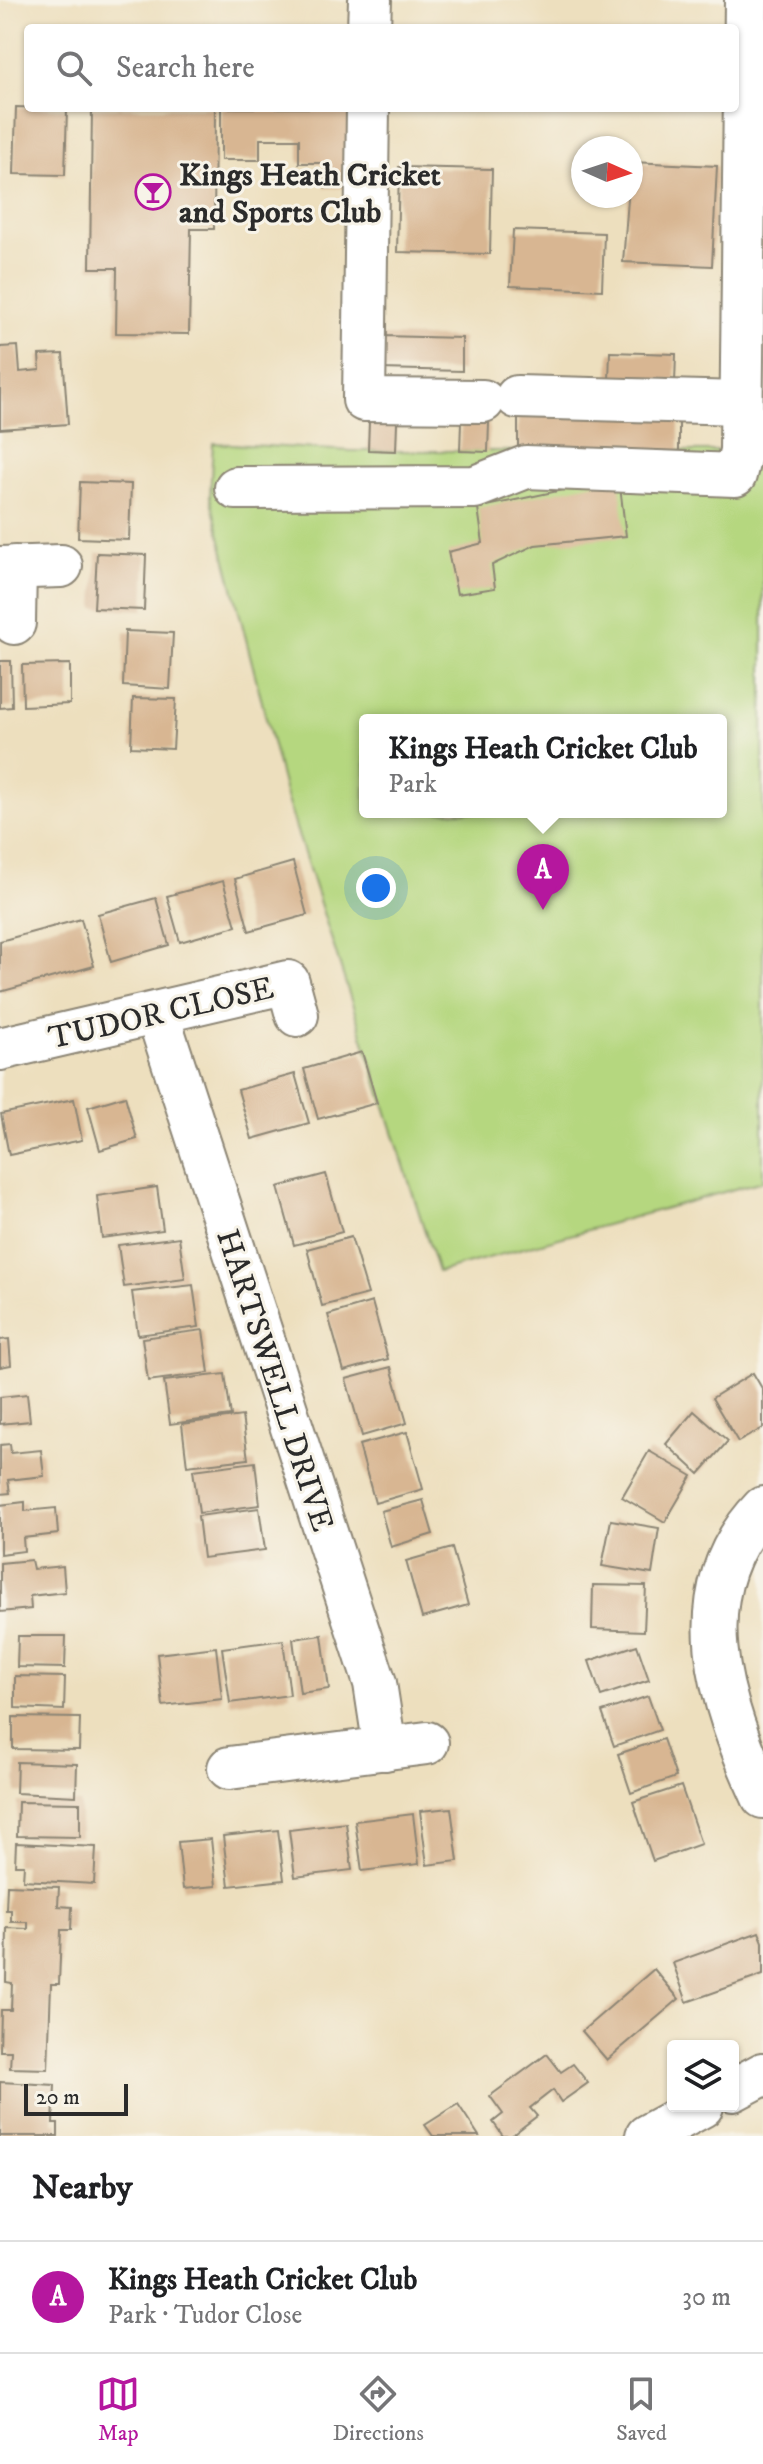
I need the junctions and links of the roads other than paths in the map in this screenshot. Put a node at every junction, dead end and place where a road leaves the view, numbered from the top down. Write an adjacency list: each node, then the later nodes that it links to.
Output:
1 (370, 0): 3 (street)
2 (746, 0): 5 (street)
3 (369, 24)
4 (368, 112): 5 (street)
5 (741, 403): 6 (street)
6 (236, 488)
7 (61, 566): 8 (street)
8 (8, 568): 9 (street)
9 (14, 623)
10 (157, 1013): 11 (street, TUDOR CLOSE); 12 (street, TUDOR CLOSE); 15 (street, HARTSWELL DRIVE)
11 (297, 1015)
12 (0, 1049)
13 (763, 1508): 17 (street)
14 (427, 1743): 15 (street)
15 (385, 1749): 16 (street)
16 (229, 1768)
17 (763, 1797)
18 (763, 2074): 19 (street)
19 (739, 2087)
20 (691, 2112): 21 (street)
21 (647, 2136)

